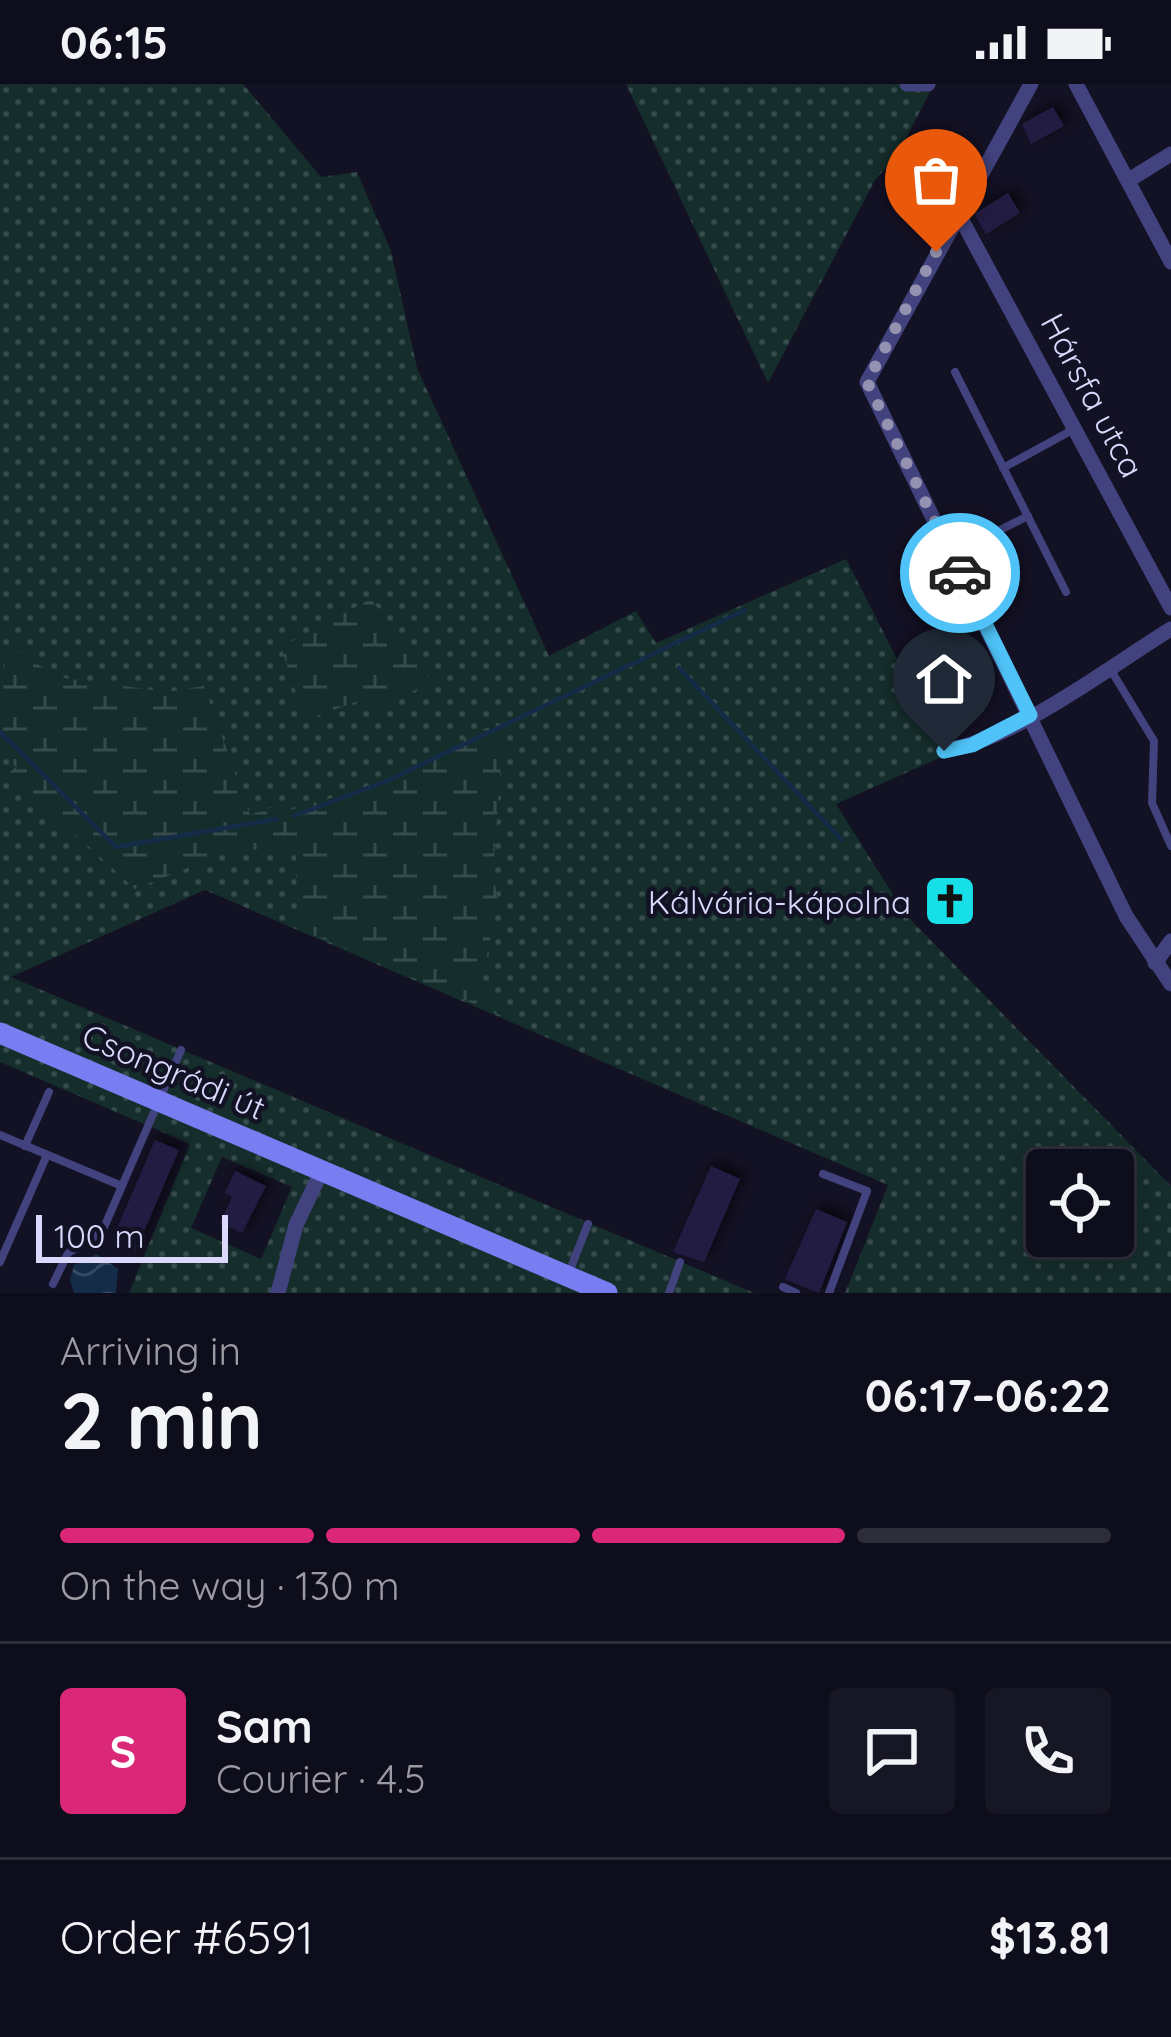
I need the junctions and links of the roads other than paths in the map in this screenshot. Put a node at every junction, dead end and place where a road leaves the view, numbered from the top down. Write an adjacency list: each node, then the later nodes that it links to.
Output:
1 (908, 84): 2 (street)
2 (928, 84)
3 (1031, 84): 7 (street)
4 (1076, 84): 6 (street)
5 (1171, 154): 6 (street)
6 (1129, 180): 8 (street)
7 (958, 213): 10 (street, Hársfa utca); 13 (street)
8 (1171, 262)
9 (955, 372): 11 (lane)
10 (1077, 428): 11 (lane); 15 (street, Hársfa utca)
11 (1004, 468): 12 (lane)
12 (1028, 516): 13 (lane); 14 (lane)
13 (951, 554): 18 (street)
14 (1066, 592)
15 (1171, 608)
16 (1171, 629): 17 (street)
17 (1109, 667): 18 (street); 20 (lane)
18 (1030, 715): 19 (street); 22 (street)
19 (944, 751)
20 (1171, 846)
21 (1171, 941): 22 (street)
22 (1155, 964): 23 (street)
23 (1171, 985)
24 (0, 1033): 27 (main road, Csongrádi út)
25 (181, 1050): 27 (lane)
26 (49, 1092): 29 (lane)
27 (159, 1101): 31 (main road, Csongrádi út); 33 (lane)
28 (0, 1135): 29 (lane)
29 (25, 1146): 30 (lane)
30 (47, 1155): 33 (lane); 35 (lane)
31 (322, 1170): 37 (main road, Csongrádi út); 40 (street)
32 (823, 1174): 44 (lane)
33 (122, 1186): 38 (lane)
34 (588, 1224): 37 (lane)
35 (0, 1262)
36 (680, 1262): 42 (lane)
37 (568, 1277): 41 (main road, Csongrádi út)
38 (53, 1284)
39 (783, 1287): 43 (lane)
40 (278, 1293)
41 (607, 1293)
42 (669, 1293)
43 (796, 1293)
44 (829, 1293)

